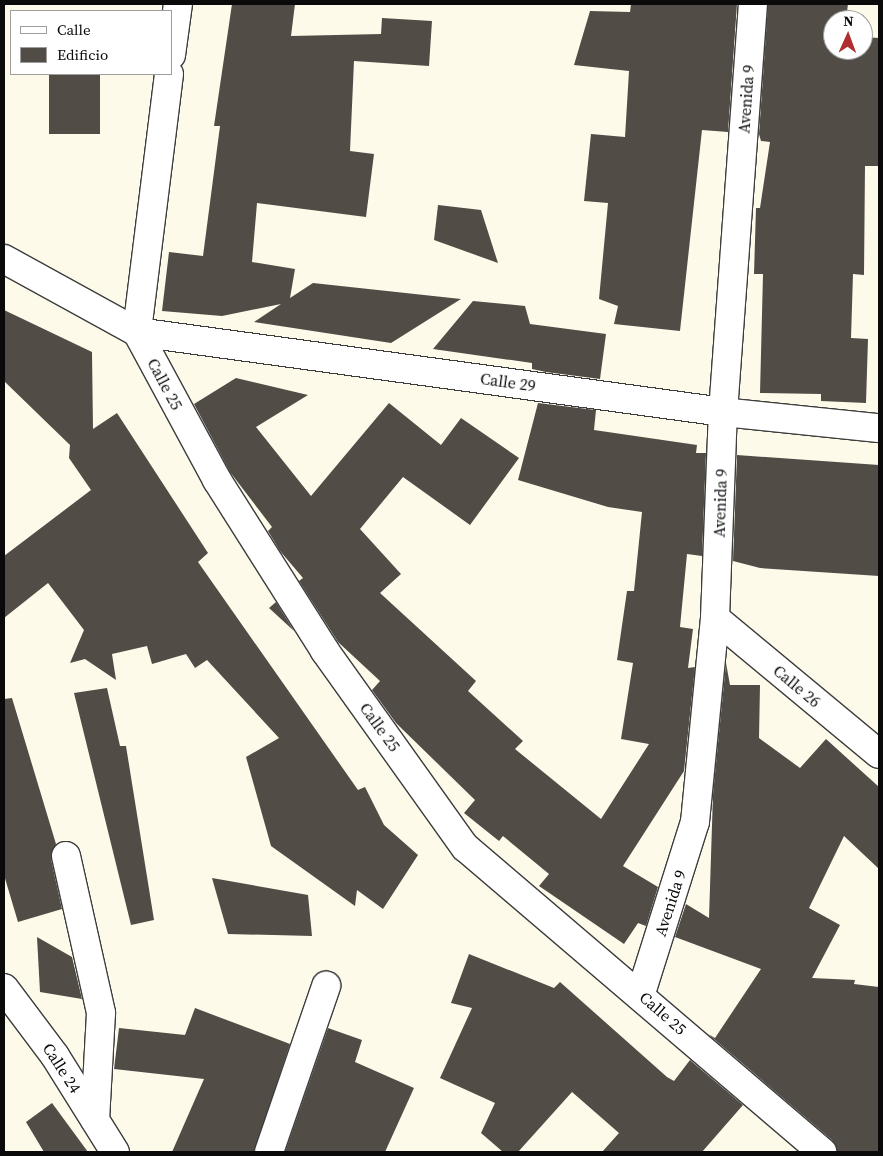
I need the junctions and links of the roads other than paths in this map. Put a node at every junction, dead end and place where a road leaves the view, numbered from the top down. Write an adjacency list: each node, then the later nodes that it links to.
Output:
1 (178, 4): 3 (street)
2 (753, 4): 7 (street, Avenida 9)
3 (172, 48)
4 (169, 75): 6 (street)
5 (4, 259): 6 (street)
6 (137, 332): 7 (street, Calle 29); 14 (street, Calle 25)
7 (724, 412): 8 (street, Calle 29); 9 (street, Avenida 9)
8 (879, 428)
9 (715, 618): 10 (street, Calle 26); 14 (street, Avenida 9)
10 (879, 754)
11 (66, 856): 15 (street)
12 (326, 986): 17 (street)
13 (4, 988): 15 (street, Calle 24)
14 (641, 994): 18 (street, Calle 25)
15 (95, 1120): 16 (street, Calle 24)
16 (115, 1152)
17 (269, 1152)
18 (822, 1152)

